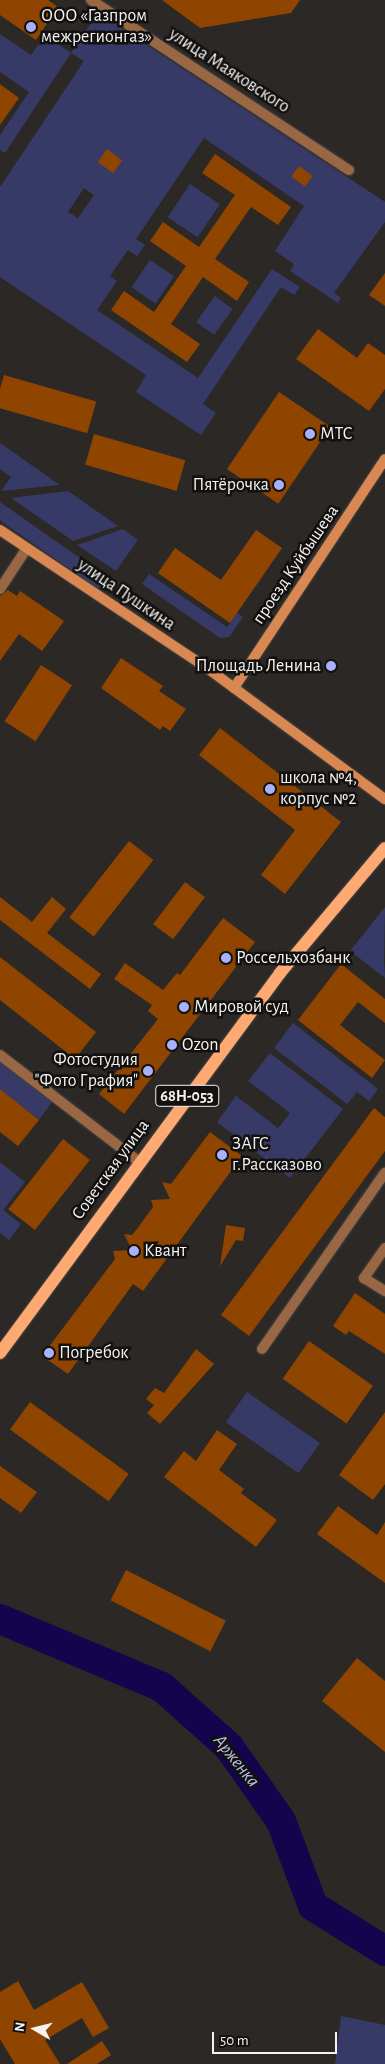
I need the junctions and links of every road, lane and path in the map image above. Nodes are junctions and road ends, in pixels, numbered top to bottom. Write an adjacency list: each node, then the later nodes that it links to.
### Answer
1 (91, 0): 2 (street, улица Маяковского)
2 (349, 170)
3 (385, 459): 7 (main road, проезд Куйбышева)
4 (0, 530): 5 (main road, улица Пушкина)
5 (28, 548): 6 (street); 7 (main road, улица Пушкина)
6 (0, 589)
7 (234, 688): 8 (main road)
8 (385, 799)
9 (348, 891): 11 (main road, Советская улица / 68Н-053)
10 (0, 1055): 11 (street)
11 (138, 1161): 16 (main road, Советская улица / 68Н-053)
12 (385, 1173): 15 (street)
13 (385, 1248): 14 (street)
14 (385, 1291)
15 (262, 1349)
16 (0, 1353)

